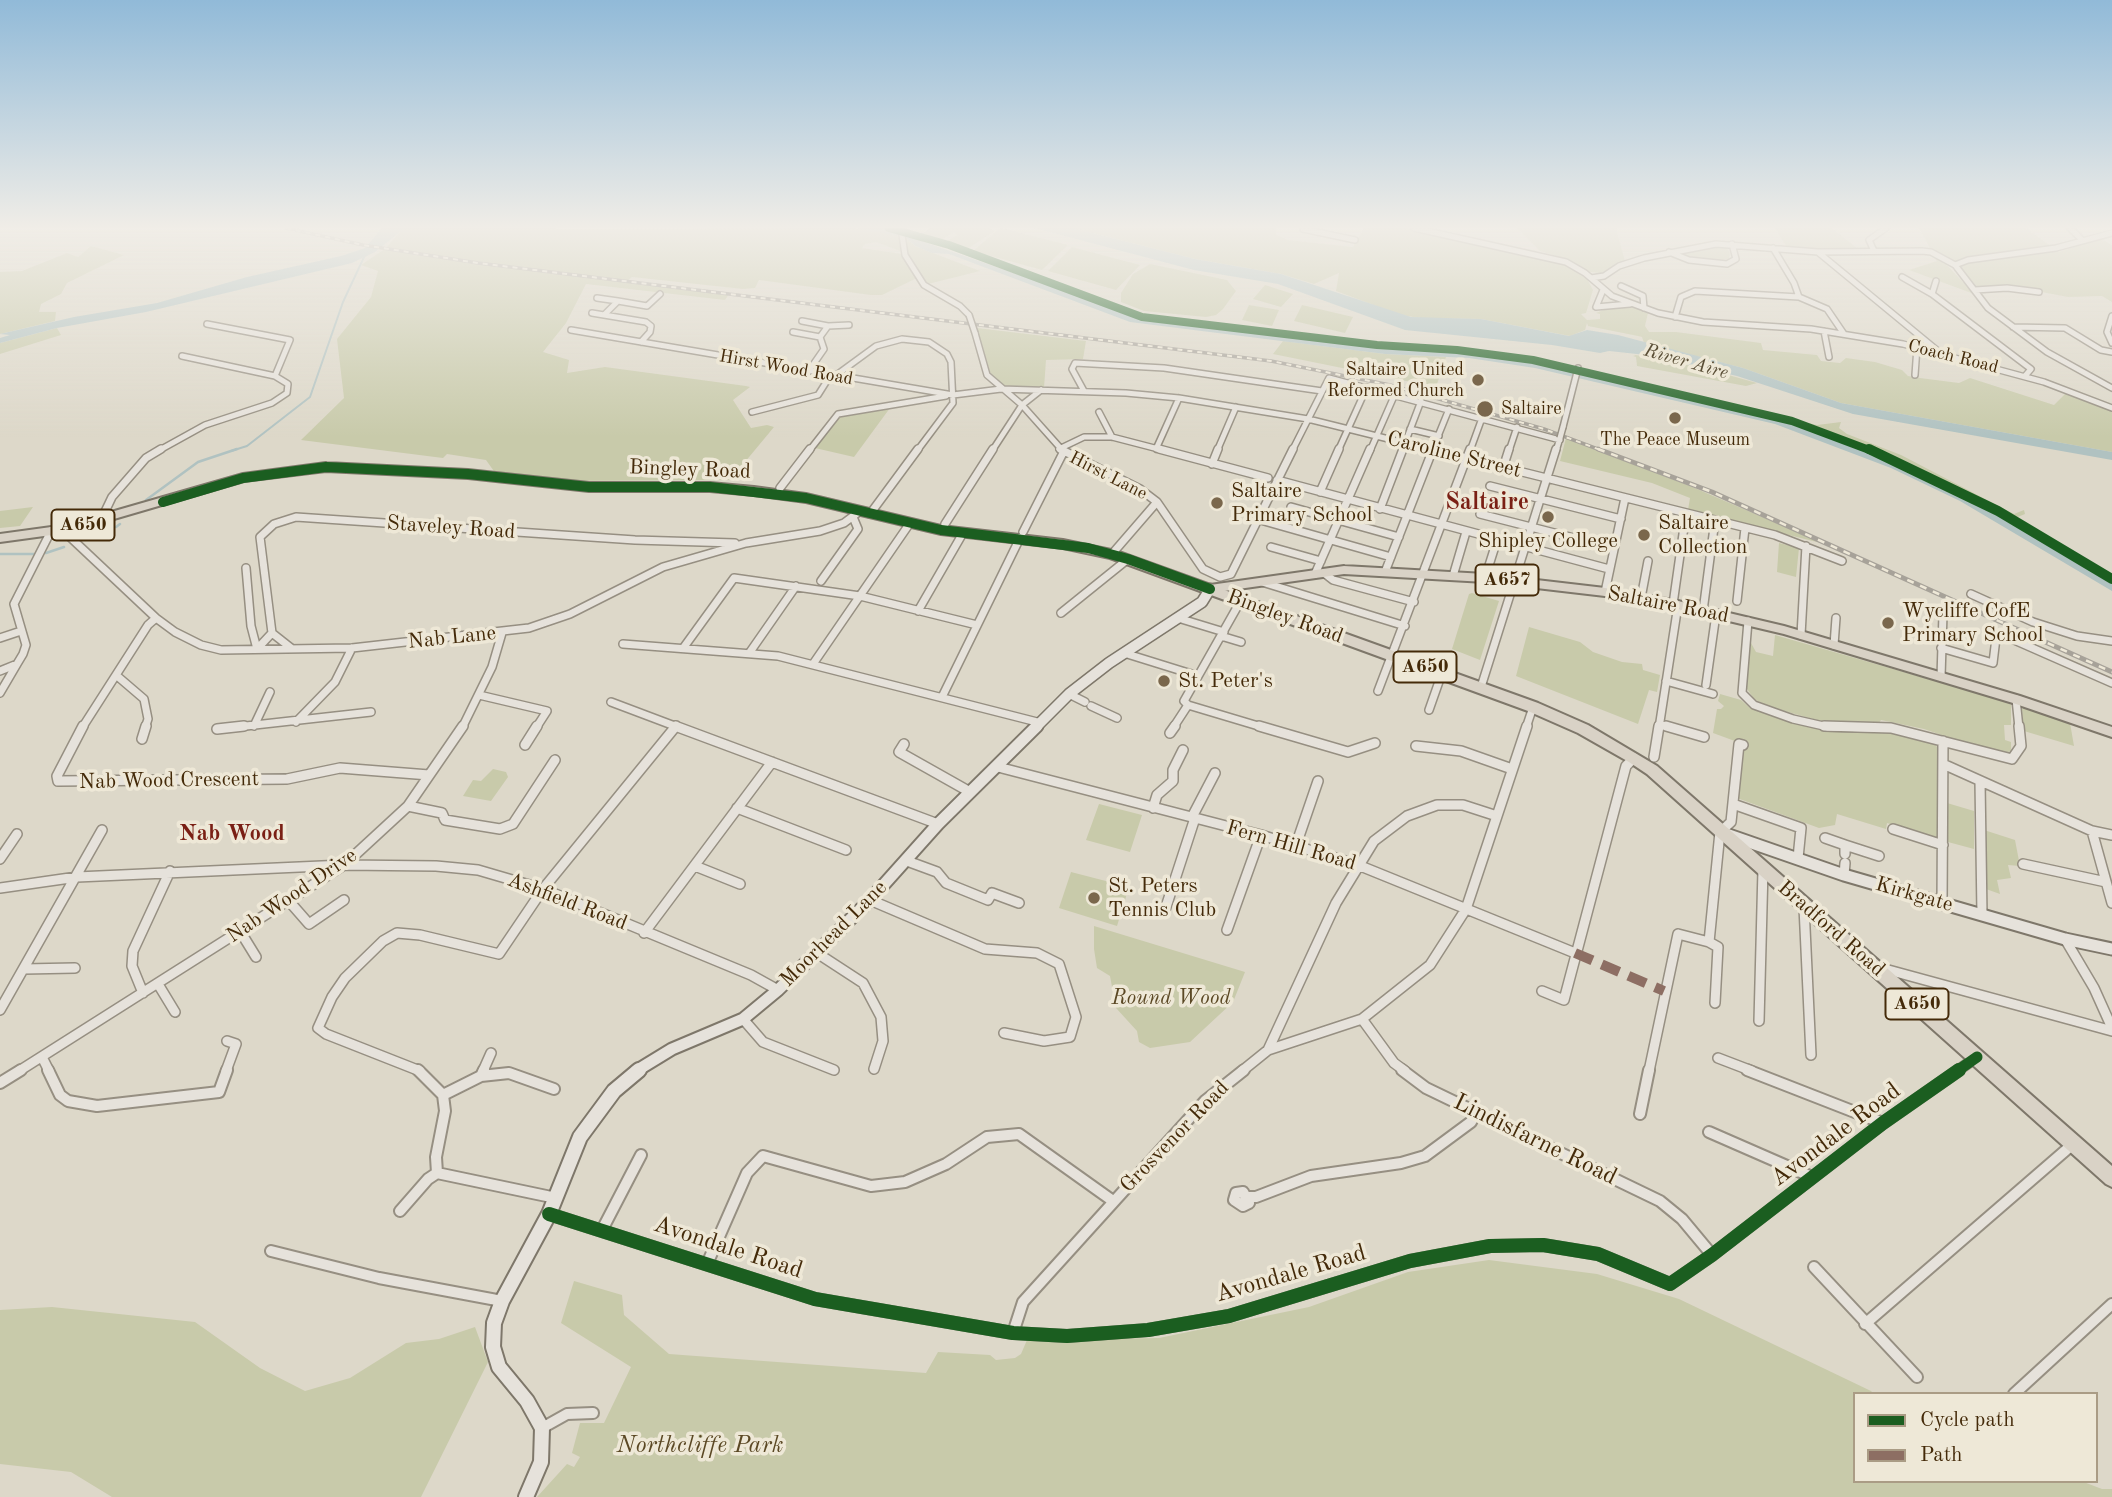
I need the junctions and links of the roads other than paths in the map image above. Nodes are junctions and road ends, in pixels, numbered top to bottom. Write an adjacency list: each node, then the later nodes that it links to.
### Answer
1 (597, 298): 12 (street)
2 (656, 298): 12 (street)
3 (946, 298): 45 (street, Hirst Lane, bridge)
4 (1600, 298): 13 (street)
5 (1618, 298): 13 (street, Coach Road)
6 (1643, 298): 14 (street)
7 (1681, 298): 18 (street)
8 (1803, 298): 27 (street)
9 (1874, 298): 33 (street)
10 (1937, 298): 37 (street)
11 (1981, 298): 23 (street)
12 (618, 302): 16 (street)
13 (1631, 304): 14 (street, Coach Road)
14 (1644, 308): 18 (street, Coach Road)
15 (592, 313): 16 (street)
16 (604, 315): 29 (street)
17 (2112, 316): 30 (street)
18 (1675, 317): 25 (street, Coach Road)
19 (802, 321): 22 (street)
20 (207, 324): 40 (street)
21 (849, 325): 22 (street)
22 (828, 326): 28 (street)
23 (2013, 327): 32 (street); 46 (street)
24 (571, 330): 29 (street, Hirst Wood Road)
25 (1824, 331): 27 (street, Coach Road); 35 (street)
26 (793, 332): 28 (street)
27 (1844, 334): 31 (street, Coach Road)
28 (820, 337): 38 (street)
29 (641, 342): 38 (street, Hirst Wood Road)
30 (2112, 343)
31 (1917, 347): 33 (street, Coach Road); 39 (street)
32 (2112, 352)
33 (1941, 353): 42 (street, Coach Road)
34 (182, 356): 40 (street)
35 (1829, 357)
36 (1578, 368): 68 (street, bridge)
37 (2031, 369): 42 (street); 43 (street)
38 (808, 372): 41 (street, Hirst Wood Road)
39 (1915, 374)
40 (275, 376): 94 (street)
41 (833, 376): 51 (street, Hirst Wood Road); 51 (street); 58 (street)
42 (2025, 376): 43 (street, Coach Road)
43 (2057, 386): 56 (street, Coach Road)
44 (1367, 387): 49 (street); 50 (street); 63 (street)
45 (1002, 388): 47 (street, Hirst Wood Road); 51 (street, Hirst Wood Road); 54 (street, Hirst Lane)
46 (2112, 388)
47 (1041, 390): 48 (street, Hirst Wood Road); 54 (street)
48 (1084, 391): 49 (street); 52 (street, Hirst Wood Road)
49 (1322, 391): 61 (street)
50 (1395, 394): 53 (street); 65 (street)
51 (953, 395): 80 (street); 89 (street)
52 (1179, 398): 55 (street, Caroline Street); 70 (street)
53 (1421, 401): 57 (street); 64 (street)
54 (1022, 405): 72 (street, Hirst Lane); 98 (street)
55 (1236, 407): 61 (street, Caroline Street); 74 (street)
56 (2112, 408)
57 (1450, 409): 60 (street); 66 (street)
58 (752, 412)
59 (1099, 412): 67 (street)
60 (1482, 418): 62 (street); 73 (street)
61 (1308, 419): 63 (street, Caroline Street); 78 (street)
62 (1517, 427): 68 (street); 75 (street)
63 (1349, 429): 65 (street, Caroline Street); 81 (street)
64 (1410, 429): 66 (street); 69 (street)
65 (1377, 436): 69 (street, Caroline Street); 84 (street)
66 (1439, 436): 71 (street)
67 (1112, 437): 70 (street); 72 (street)
68 (1560, 439): 77 (street)
69 (1405, 443): 71 (street, Caroline Street); 87 (street)
70 (1156, 449): 74 (street)
71 (1434, 450): 73 (street, Caroline Street); 91 (street)
72 (1061, 451): 85 (street, Hirst Lane); 106 (street)
73 (1467, 459): 75 (street, Caroline Street); 99 (street)
74 (1212, 464): 76 (street)
75 (1503, 468): 77 (street, Caroline Street)
76 (1268, 478)
77 (1547, 478): 82 (street); 83 (street, Caroline Street)
78 (1277, 480): 81 (street); 92 (street)
79 (1490, 486): 82 (street)
80 (780, 488)
81 (1320, 492): 84 (street)
82 (1541, 498): 93 (street); 100 (street)
83 (1625, 498): 88 (street, Caroline Street); 93 (street)
84 (1348, 500): 87 (street); 95 (street)
85 (1157, 502): 92 (street); 116 (street, Hirst Lane)
86 (1291, 507): 95 (street)
87 (1380, 509): 91 (street)
88 (1686, 513): 96 (street, Caroline Street); 140 (street)
89 (861, 514): 94 (highway, Bingley Road / A650); 97 (highway, Bingley Road / A650); 111 (street, Nab Lane); 129 (street)
90 (1480, 514): 100 (street)
91 (1408, 516): 99 (street); 107 (street)
92 (1256, 519): 109 (street)
93 (1620, 519): 115 (street)
94 (101, 520): 102 (highway, Bingley Road / A650)
95 (1339, 520): 107 (street); 109 (street)
96 (1715, 520): 101 (street, Caroline Street); 142 (street)
97 (910, 523): 105 (highway, Bingley Road / A650); 135 (street)
98 (945, 524)
99 (1442, 526): 104 (street); 125 (street)
100 (1531, 527): 114 (street); 115 (street)
101 (1745, 528): 112 (street, Caroline Street); 137 (street)
102 (66, 529): 103 (highway, Bingley Road / A650); 146 (street, Nab Lane)
103 (51, 531): 108 (highway, Bingley Road / A650); 152 (street)
104 (1466, 532): 110 (street); 126 (street)
105 (963, 533): 106 (highway, Bingley Road / A650); 141 (street)
106 (1022, 535): 116 (highway, Bingley Road / A650); 150 (street)
107 (1399, 537): 117 (street)
108 (0, 538)
109 (1330, 540): 117 (street); 123 (street)
110 (1497, 540): 114 (street); 127 (street)
111 (746, 543): 153 (street, Staveley Road); 154 (street, Nab Lane)
112 (1806, 546): 120 (street, Caroline Street); 156 (street)
113 (1271, 547): 123 (street)
114 (1525, 548): 122 (street); 128 (street)
115 (1613, 548): 122 (street)
116 (1112, 554): 118 (highway, Bingley Road / A650)
117 (1391, 557): 124 (street)
118 (1128, 559): 132 (highway, Bingley Road / A650); 143 (street)
119 (1648, 561): 136 (street)
120 (1842, 561)
121 (246, 568): 166 (street)
122 (1609, 569): 133 (street)
123 (1320, 570): 124 (main road, Saltaire Road / A657); 130 (main road, Saltaire Road / A657); 139 (street)
124 (1385, 572): 125 (main road, Saltaire Road / A657)
125 (1425, 574): 126 (main road, Saltaire Road / A657); 139 (street)
126 (1453, 576): 127 (main road, Saltaire Road / A657)
127 (1485, 578): 128 (main road, Saltaire Road / A657)
128 (1514, 580): 133 (main road, Saltaire Road / A657); 180 (street)
129 (821, 581)
130 (1262, 582): 132 (main road, Saltaire Road / A657); 151 (street)
131 (796, 586): 135 (street); 162 (street); 167 (street)
132 (1210, 589): 138 (highway, Bingley Road / A650); 147 (street, Moorhead Lane)
133 (1605, 592): 136 (main road, Saltaire Road / A657)
134 (1971, 594): 159 (street)
135 (860, 596): 141 (street); 171 (street)
136 (1641, 598): 140 (main road, Saltaire Road / A657)
137 (1737, 601)
138 (1240, 602): 155 (street); 169 (highway, Bingley Road / A650)
139 (1414, 602): 151 (street)
140 (1675, 605): 142 (main road, Saltaire Road / A657); 177 (street)
141 (918, 611): 150 (street)
142 (1703, 611): 144 (main road, Saltaire Road / A657)
143 (1061, 613)
144 (1716, 614): 149 (main road, Saltaire Road / A657); 179 (street)
145 (1942, 614): 165 (street)
146 (156, 618): 166 (street, Nab Lane); 174 (street, Nab Wood Crescent)
147 (1178, 618): 155 (street); 168 (street, Moorhead Lane)
148 (1836, 618): 161 (street)
149 (1748, 621): 156 (main road, Saltaire Road / A657); 205 (street)
150 (977, 625): 187 (street)
151 (1405, 626): 169 (street)
152 (21, 631): 157 (street); 170 (street)
153 (272, 633): 163 (street); 166 (street)
154 (502, 633): 164 (street, Nab Lane); 186 (street, Nab Wood Drive)
155 (1222, 634): 158 (street); 175 (street)
156 (1801, 635): 161 (main road, Saltaire Road / A657)
157 (0, 638)
158 (1241, 642)
159 (2111, 642)
160 (623, 644): 162 (street)
161 (1834, 645): 176 (main road, Saltaire Road / A657)
162 (684, 647): 167 (street)
163 (291, 648): 164 (street, Nab Lane); 166 (street, Nab Lane)
164 (352, 648): 195 (street)
165 (1941, 648): 176 (street); 178 (street)
166 (257, 649)
167 (750, 652): 171 (street)
168 (1124, 653): 175 (street); 184 (street, Moorhead Lane)
169 (1393, 656): 173 (highway, Bingley Road / A650); 181 (street)
170 (17, 664): 172 (street); 182 (street)
171 (813, 664): 187 (street)
172 (0, 671)
173 (1442, 673): 180 (highway, Bingley Road / A650); 192 (street)
174 (116, 675): 204 (street); 220 (street, Nab Wood Crescent)
175 (1198, 676): 190 (street)
176 (1941, 677): 188 (main road, Saltaire Road / A657)
177 (1666, 681): 185 (street); 197 (street)
178 (2112, 683)
179 (1706, 685)
180 (1481, 687): 191 (highway, Bingley Road / A650)
181 (1378, 691)
182 (0, 692)
183 (270, 692): 198 (street)
184 (1069, 694): 194 (street); 196 (street, Moorhead Lane)
185 (1713, 694)
186 (479, 695): 208 (street); 220 (street, Nab Wood Drive)
187 (942, 697): 196 (street)
188 (2016, 699): 201 (main road, Saltaire Road / A657); 205 (street)
189 (611, 702): 199 (street)
190 (1186, 703): 202 (street); 206 (street)
191 (1533, 707): 213 (highway, Bingley Road / A650); 218 (street, Grosvenor Road)
192 (1429, 710)
193 (372, 712): 195 (street)
194 (1117, 718)
195 (296, 722): 198 (street)
196 (1041, 723): 217 (street, Moorhead Lane)
197 (1659, 724): 203 (street); 212 (street)
198 (254, 726): 200 (street)
199 (676, 726): 215 (street); 259 (street)
200 (217, 729)
201 (2112, 732)
202 (1170, 733)
203 (1704, 737)
204 (142, 739)
205 (1943, 741): 216 (street)
206 (1375, 743)
207 (904, 744): 223 (street)
208 (525, 745)
209 (1743, 745): 225 (street)
210 (1416, 746): 218 (street)
211 (1183, 750): 228 (street)
212 (1654, 757)
213 (1634, 758): 224 (highway, Bingley Road / A650); 277 (street)
214 (555, 760): 226 (street)
215 (772, 762): 227 (street); 231 (street)
216 (1943, 764): 222 (street); 241 (street)
217 (998, 766): 223 (street, Moorhead Lane); 228 (street, Fern Hill Road)
218 (1512, 769): 229 (street, Grosvenor Road)
219 (1216, 772): 230 (street)
220 (429, 775): 226 (street, Nab Wood Drive)
221 (1318, 781): 240 (street)
222 (1980, 781): 234 (street); 269 (street)
223 (970, 792): 231 (street, Moorhead Lane)
224 (1676, 792): 235 (highway, Bradford Road / A650)
225 (1733, 804): 235 (street); 245 (street)
226 (408, 806): 249 (street, Nab Wood Drive)
227 (737, 808): 242 (street); 252 (street)
228 (1153, 808): 230 (street, Fern Hill Road)
229 (1497, 816): 251 (street); 267 (street, Grosvenor Road)
230 (1193, 818): 237 (street, Fern Hill Road); 268 (street)
231 (938, 824): 248 (street, Moorhead Lane)
232 (1893, 829): 241 (street)
233 (102, 830): 255 (street)
234 (2092, 831): 238 (street); 256 (street)
235 (1720, 832): 243 (street, Kirkgate); 253 (highway, Bradford Road / A650); 274 (street)
236 (16, 834): 246 (street)
237 (1261, 835): 240 (street, Fern Hill Road); 270 (street)
238 (2112, 835)
239 (1825, 838): 247 (street)
240 (1296, 845): 251 (street, Fern Hill Road)
241 (1943, 845): 264 (street)
242 (846, 850)
243 (1775, 850): 245 (street, Kirkgate); 253 (street)
244 (1879, 856): 247 (street)
245 (1798, 858): 247 (street, Kirkgate)
246 (0, 859)
247 (1845, 859): 264 (street, Kirkgate)
248 (907, 861): 261 (street, Moorhead Lane); 263 (street)
249 (344, 864): 254 (street, Ashfield Road); 259 (street, Ashfield Road); 260 (street, Nab Wood Drive)
250 (2023, 864): 256 (street)
251 (1358, 865): 267 (street, Fern Hill Road); 295 (street)
252 (695, 866): 257 (street); 272 (street)
253 (1763, 869): 266 (highway, Bradford Road / A650); 291 (street)
254 (170, 872): 255 (street, Ashfield Road); 285 (street)
255 (77, 877): 258 (street, Ashfield Road); 281 (street)
256 (2106, 882): 265 (street)
257 (740, 884)
258 (0, 888)
259 (542, 889): 272 (street, Ashfield Road); 306 (street)
260 (288, 900): 262 (street); 271 (street, Nab Wood Drive)
261 (870, 900): 276 (street, Moorhead Lane); 293 (street)
262 (344, 901)
263 (1018, 903)
264 (1942, 903): 269 (street, Kirkgate)
265 (2112, 903)
266 (1804, 906): 279 (highway, Bradford Road / A650); 297 (street)
267 (1466, 909): 277 (street, Fern Hill Road); 289 (street, Grosvenor Road)
268 (1164, 913)
269 (1982, 915): 273 (street, Kirkgate)
270 (1227, 930)
271 (240, 931): 278 (street); 282 (street, Nab Wood Drive)
272 (644, 933): 283 (street, Ashfield Road)
273 (2065, 939): 275 (street, Kirkgate); 292 (street)
274 (1709, 942): 286 (street); 308 (street)
275 (2112, 949)
276 (817, 953): 283 (street, Moorhead Lane); 301 (street)
277 (1575, 953): 284 (street)
278 (256, 957)
279 (1872, 965): 292 (street); 299 (highway, Bradford Road / A650)
280 (75, 968): 281 (street)
281 (24, 969): 287 (street)
282 (158, 984): 285 (street, Nab Wood Drive); 288 (street)
283 (778, 990): 290 (street, Moorhead Lane)
284 (1542, 991)
285 (142, 993): 298 (street, Nab Wood Drive)
286 (1715, 1003)
287 (0, 1010)
288 (175, 1012)
289 (1362, 1019): 295 (street, Grosvenor Road); 307 (street, Lindisfarne Road)
290 (743, 1020): 302 (street); 317 (street, Moorhead Lane)
291 (1759, 1020)
292 (2112, 1030)
293 (1004, 1032)
294 (227, 1041): 298 (street)
295 (1268, 1050): 318 (street, Grosvenor Road)
296 (491, 1053): 303 (street)
297 (1811, 1055)
298 (42, 1057): 304 (street, Nab Wood Drive)
299 (1977, 1057): 309 (street, Avondale Road); 311 (highway, Bradford Road / A650)
300 (1718, 1059): 309 (street)
301 (874, 1069)
302 (834, 1070)
303 (481, 1076): 305 (street); 306 (street)
304 (0, 1083)
305 (554, 1089)
306 (443, 1095): 313 (street)
307 (1476, 1111): 316 (street); 323 (street, Lindisfarne Road)
308 (1640, 1114)
309 (1883, 1123): 314 (street, Avondale Road)
310 (1709, 1132): 314 (street)
311 (2073, 1143): 315 (highway, Bradford Road / A650); 328 (street)
312 (641, 1155): 321 (street)
313 (437, 1173): 317 (street); 319 (street)
314 (1812, 1177): 323 (street, Avondale Road)
315 (2112, 1178)
316 (1248, 1197)
317 (556, 1198): 320 (street, Moorhead Lane)
318 (1113, 1201): 324 (street); 329 (street, Grosvenor Road)
319 (400, 1211)
320 (550, 1214): 321 (street, Avondale Road); 326 (street, Moorhead Lane)
321 (602, 1230): 324 (street, Avondale Road)
322 (271, 1251): 326 (street)
323 (1712, 1255): 329 (street, Avondale Road)
324 (707, 1264): 329 (street, Avondale Road)
325 (1814, 1267): 328 (street)
326 (502, 1301): 333 (street, Moorhead Lane)
327 (2112, 1304): 331 (street)
328 (1865, 1324): 330 (street)
329 (1013, 1333)
330 (1917, 1377)
331 (2016, 1392)
332 (593, 1413): 333 (street)
333 (542, 1428): 334 (street)
334 (526, 1497)

